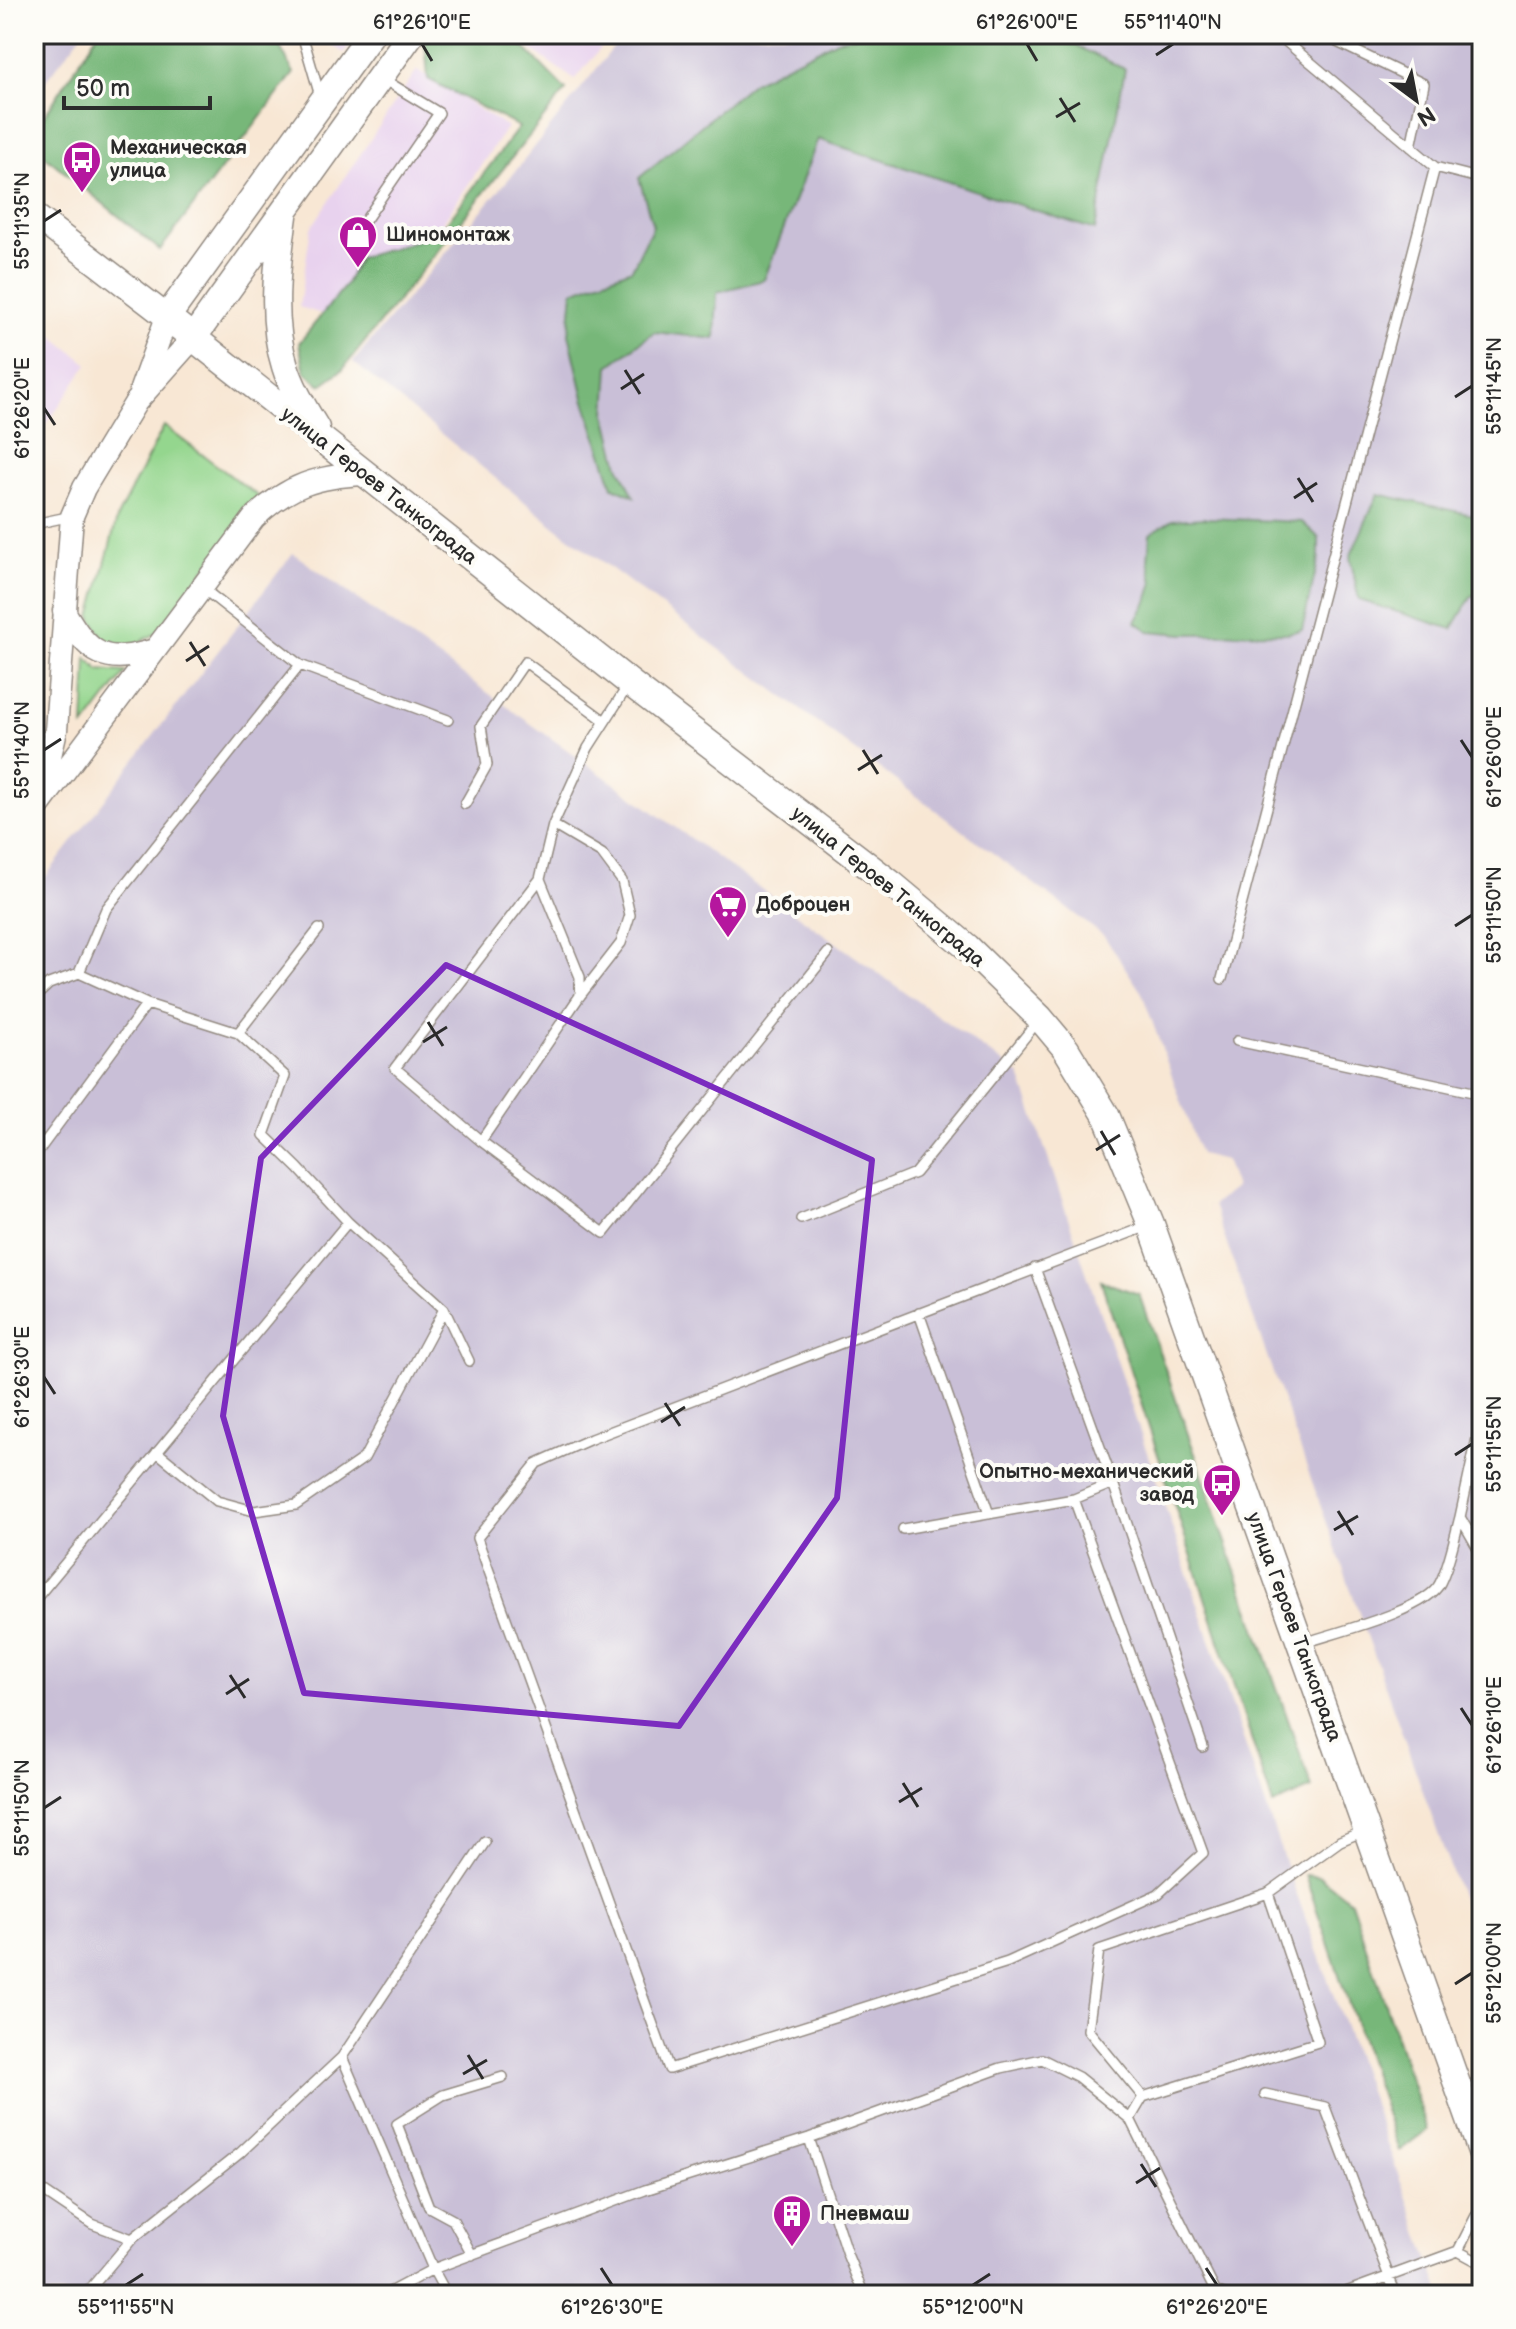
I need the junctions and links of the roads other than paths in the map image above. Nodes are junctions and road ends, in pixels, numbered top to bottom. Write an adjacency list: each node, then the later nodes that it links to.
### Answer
1 (302, 34): 7 (lane)
2 (371, 34): 7 (main road)
3 (1277, 34): 8 (lane)
4 (412, 38): 6 (main road)
5 (1337, 42): 8 (lane)
6 (381, 77): 11 (main road); 13 (lane)
7 (323, 103): 14 (main road)
8 (1411, 147): 9 (lane)
9 (1435, 167): 10 (lane); 36 (lane)
10 (1482, 179)
11 (285, 210): 15 (main road); 17 (main road)
12 (34, 215): 14 (main road, улица Героев Танкограда)
13 (356, 234)
14 (167, 317): 15 (main road, улица Героев Танкограда); 16 (street)
15 (193, 338): 16 (street); 17 (main road, улица Героев Танкограда)
16 (136, 402): 19 (street)
17 (326, 445): 18 (main road, улица Героев Танкограда)
18 (364, 474): 21 (street); 25 (main road, улица Героев Танкограда)
19 (72, 516): 20 (lane); 22 (street)
20 (34, 524)
21 (201, 587): 23 (street); 24 (lane)
22 (64, 611): 23 (street); 28 (street)
23 (155, 650): 30 (street)
24 (300, 665): 26 (lane); 35 (lane)
25 (630, 683): 27 (lane); 40 (main road, улица Героев Танкограда)
26 (448, 720)
27 (605, 721): 29 (lane); 31 (lane)
28 (34, 794)
29 (465, 804)
30 (34, 812)
31 (553, 825): 32 (lane); 37 (lane)
32 (540, 879): 37 (lane); 44 (lane)
33 (319, 929): 41 (lane)
34 (828, 953): 44 (lane)
35 (79, 973): 38 (lane); 39 (lane)
36 (1222, 979)
37 (579, 997): 44 (lane)
38 (34, 998)
39 (147, 1004): 41 (lane); 45 (lane)
40 (1040, 1018): 46 (lane); 48 (main road, улица Героев Танкограда)
41 (238, 1033): 47 (lane)
42 (1237, 1041): 43 (lane)
43 (1482, 1094)
44 (481, 1141)
45 (34, 1157)
46 (801, 1219)
47 (348, 1222): 50 (lane); 54 (lane)
48 (1151, 1224): 49 (lane); 62 (main road, улица Героев Танкограда)
49 (1035, 1268): 51 (lane); 55 (lane)
50 (444, 1309): 52 (lane); 54 (lane)
51 (919, 1313): 56 (lane); 57 (lane)
52 (469, 1361)
53 (1482, 1415): 58 (lane)
54 (157, 1452): 61 (lane)
55 (1113, 1483): 56 (lane); 63 (lane)
56 (1074, 1499): 57 (lane)
57 (989, 1514): 59 (lane)
58 (1460, 1517): 60 (lane); 62 (lane)
59 (903, 1529)
60 (1482, 1555)
61 (34, 1601)
62 (1301, 1644): 64 (main road, улица Героев Танкограда)
63 (1203, 1747)
64 (1367, 1829): 66 (lane); 73 (main road, улица Героев Танкограда)
65 (485, 1842): 67 (lane)
66 (1268, 1893): 70 (lane); 70 (lane)
67 (342, 2057): 76 (lane); 80 (lane)
68 (503, 2077): 78 (lane)
69 (1265, 2094): 81 (lane)
70 (1143, 2097): 71 (lane)
71 (1130, 2119): 72 (lane); 86 (lane)
72 (809, 2138): 78 (lane); 85 (lane)
73 (1482, 2154)
74 (34, 2185): 76 (lane)
75 (1482, 2204): 77 (lane)
76 (132, 2239): 82 (lane)
77 (1458, 2251): 79 (lane); 81 (lane)
78 (472, 2255): 80 (lane)
79 (1482, 2264)
80 (433, 2269): 83 (lane); 84 (lane)
81 (1389, 2277): 87 (lane); 88 (lane)
82 (85, 2295)
83 (384, 2295)
84 (447, 2295)
85 (864, 2295)
86 (1226, 2295)
87 (1338, 2295)
88 (1396, 2295)

